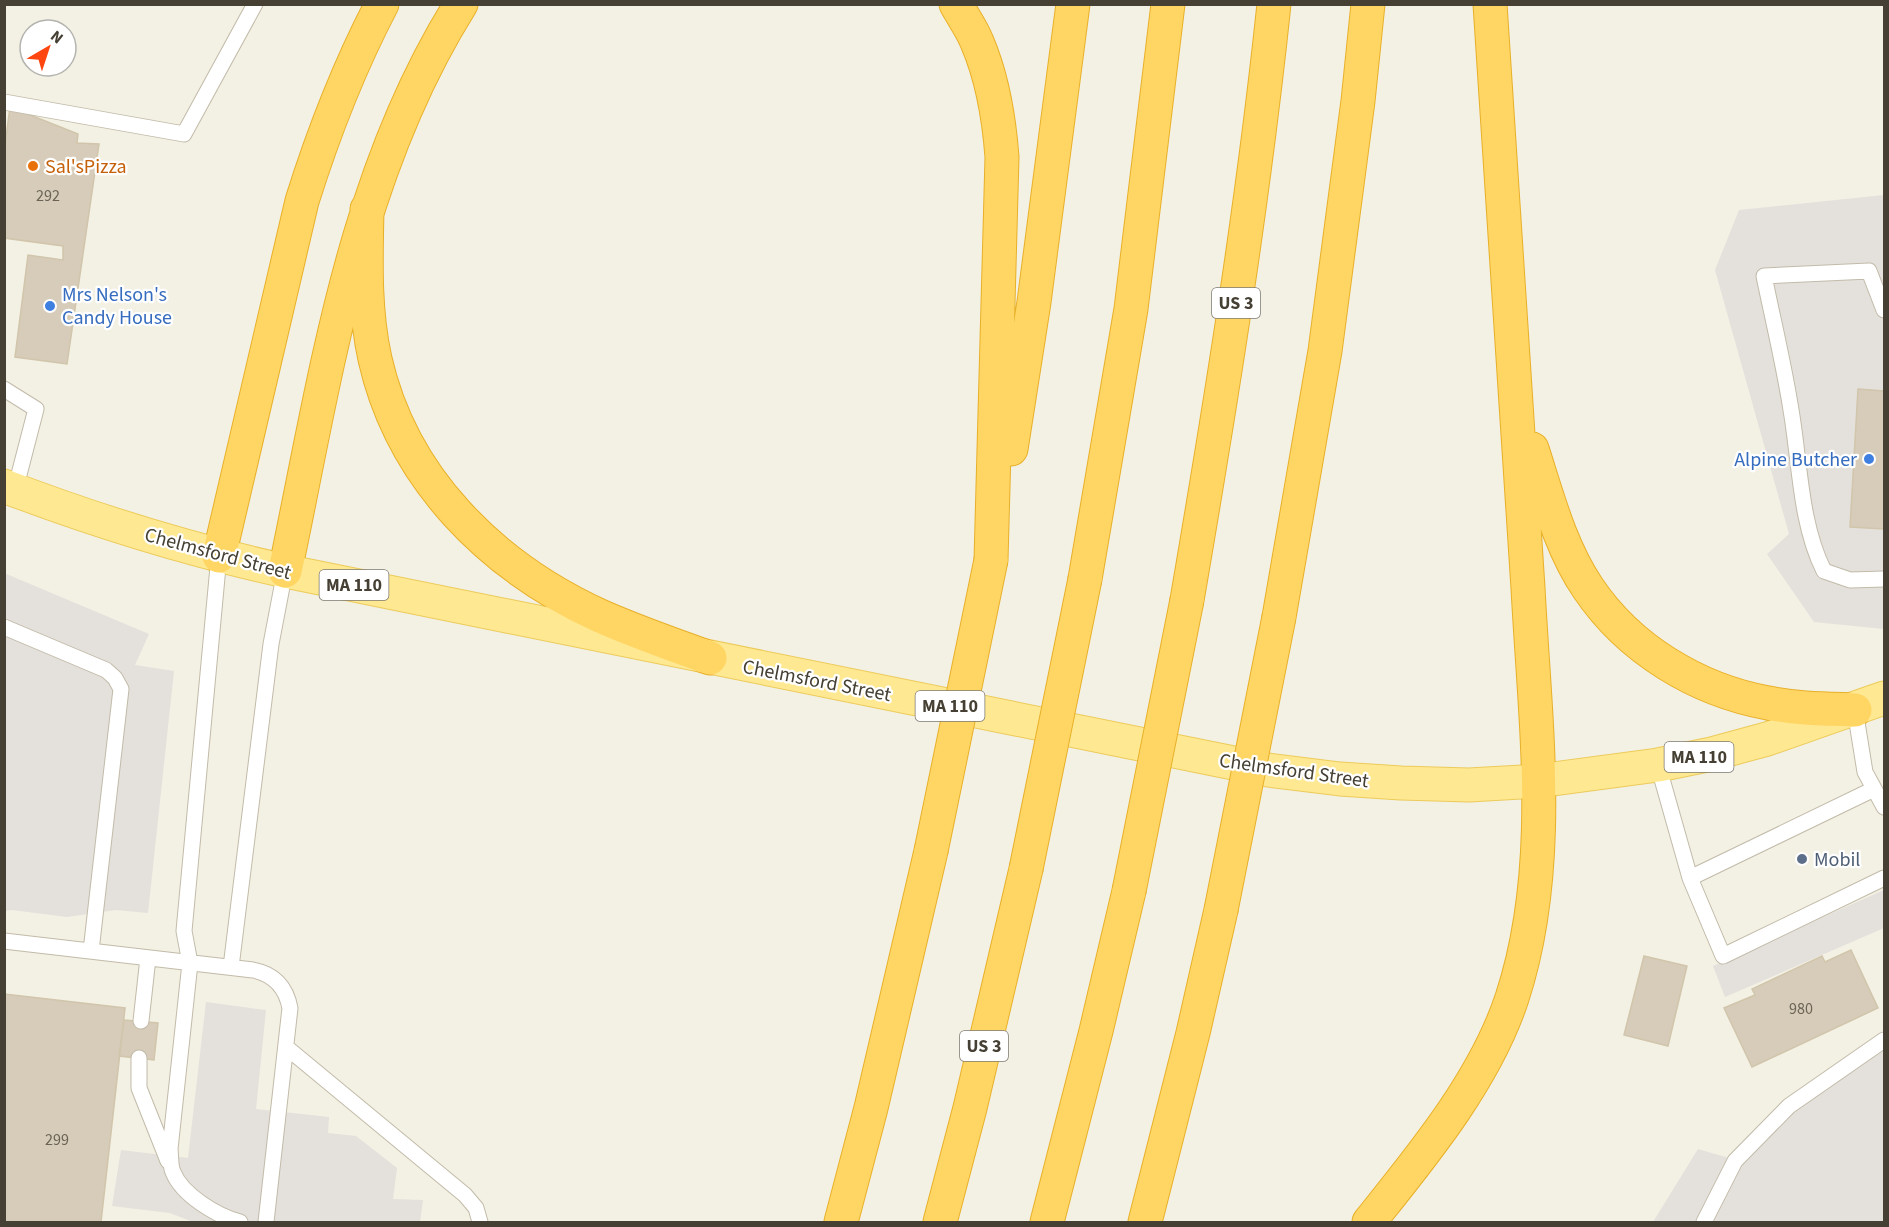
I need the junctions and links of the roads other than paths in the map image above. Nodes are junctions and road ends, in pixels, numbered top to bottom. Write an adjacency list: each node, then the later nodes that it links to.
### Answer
1 (255, 4): 10 (lane)
2 (382, 4): 16 (highway)
3 (461, 4): 11 (highway)
4 (956, 4): 17 (highway)
5 (1074, 4): 17 (highway)
6 (1168, 4): 43 (highway, US 3, bridge)
7 (1274, 4): 44 (highway, US 3, bridge)
8 (1368, 4): 45 (highway, bridge)
9 (1490, 4): 13 (highway)
10 (4, 102)
11 (367, 209): 18 (highway); 21 (highway)
12 (1884, 310): 19 (lane)
13 (1516, 380): 22 (highway); 24 (highway)
14 (4, 389): 15 (lane)
15 (10, 488): 16 (main road, Chelmsford Street / MA 110)
16 (219, 556): 18 (main road, Chelmsford Street / MA 110); 32 (lane)
17 (991, 560): 42 (highway, bridge)
18 (285, 572): 21 (main road, Chelmsford Street / MA 110); 33 (lane)
19 (1884, 579)
20 (4, 627): 30 (lane)
21 (710, 658): 24 (main road, Chelmsford Street / MA 110)
22 (1870, 704): 23 (main road, Chelmsford Street / MA 110); 25 (lane)
23 (1658, 765): 24 (main road, Chelmsford Street / MA 110); 27 (lane)
24 (1538, 781): 46 (highway)
25 (1874, 789): 26 (lane); 27 (lane)
26 (1884, 807)
27 (1690, 878): 28 (lane)
28 (1884, 878)
29 (4, 941): 30 (lane)
30 (91, 951): 31 (lane)
31 (148, 958): 32 (lane); 34 (lane)
32 (190, 963): 33 (lane); 38 (lane)
33 (231, 967): 36 (lane)
34 (141, 1021)
35 (1884, 1040): 47 (lane)
36 (286, 1047): 40 (lane); 41 (lane)
37 (139, 1058): 38 (lane)
38 (172, 1172): 39 (lane)
39 (240, 1222)
40 (266, 1222)
41 (480, 1222)
42 (841, 1222)
43 (940, 1222)
44 (1047, 1222)
45 (1145, 1222)
46 (1369, 1222)
47 (1704, 1222)

